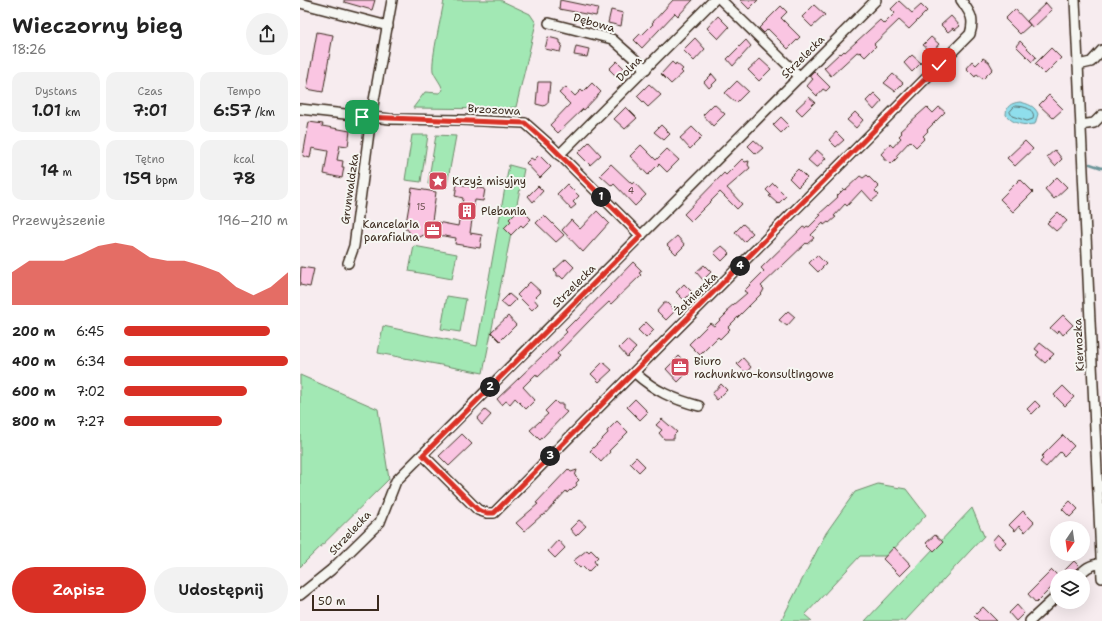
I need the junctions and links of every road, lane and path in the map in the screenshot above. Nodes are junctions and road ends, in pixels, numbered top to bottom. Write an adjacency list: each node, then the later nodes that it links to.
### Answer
1 (392, 0): 9 (street, Grunwaldzka)
2 (714, 0): 12 (street, Dolna)
3 (721, 0): 13 (street)
4 (876, 0): 13 (street, Strzelecka)
5 (961, 0): 21 (street, Żołnierska)
6 (1075, 0): 11 (street, Kiernozka)
7 (300, 3): 9 (street)
8 (549, 24): 12 (street, Dębowa)
9 (388, 26): 16 (street, Grunwaldzka)
10 (1102, 50): 11 (street)
11 (1078, 64): 17 (street, Kiernozka)
12 (646, 69): 18 (street, Dolna)
13 (800, 77): 19 (street, Strzelecka)
14 (300, 109): 16 (street, Brzozowa)
15 (1102, 115): 17 (street)
16 (371, 117): 18 (street, Brzozowa); 20 (street, Grunwaldzka)
17 (1081, 125): 24 (street, Kiernozka)
18 (559, 155): 19 (street, Brzozowa)
19 (641, 236): 23 (street, Strzelecka)
20 (348, 263)
21 (635, 373): 22 (street); 23 (street, Żołnierska)
22 (699, 406)
23 (423, 455): 27 (street, Strzelecka)
24 (1101, 564): 25 (street); 26 (street, Kiernozka)
25 (1085, 569)
26 (1102, 578)
27 (300, 595)
28 (1050, 602): 29 (street)
29 (1030, 621)

